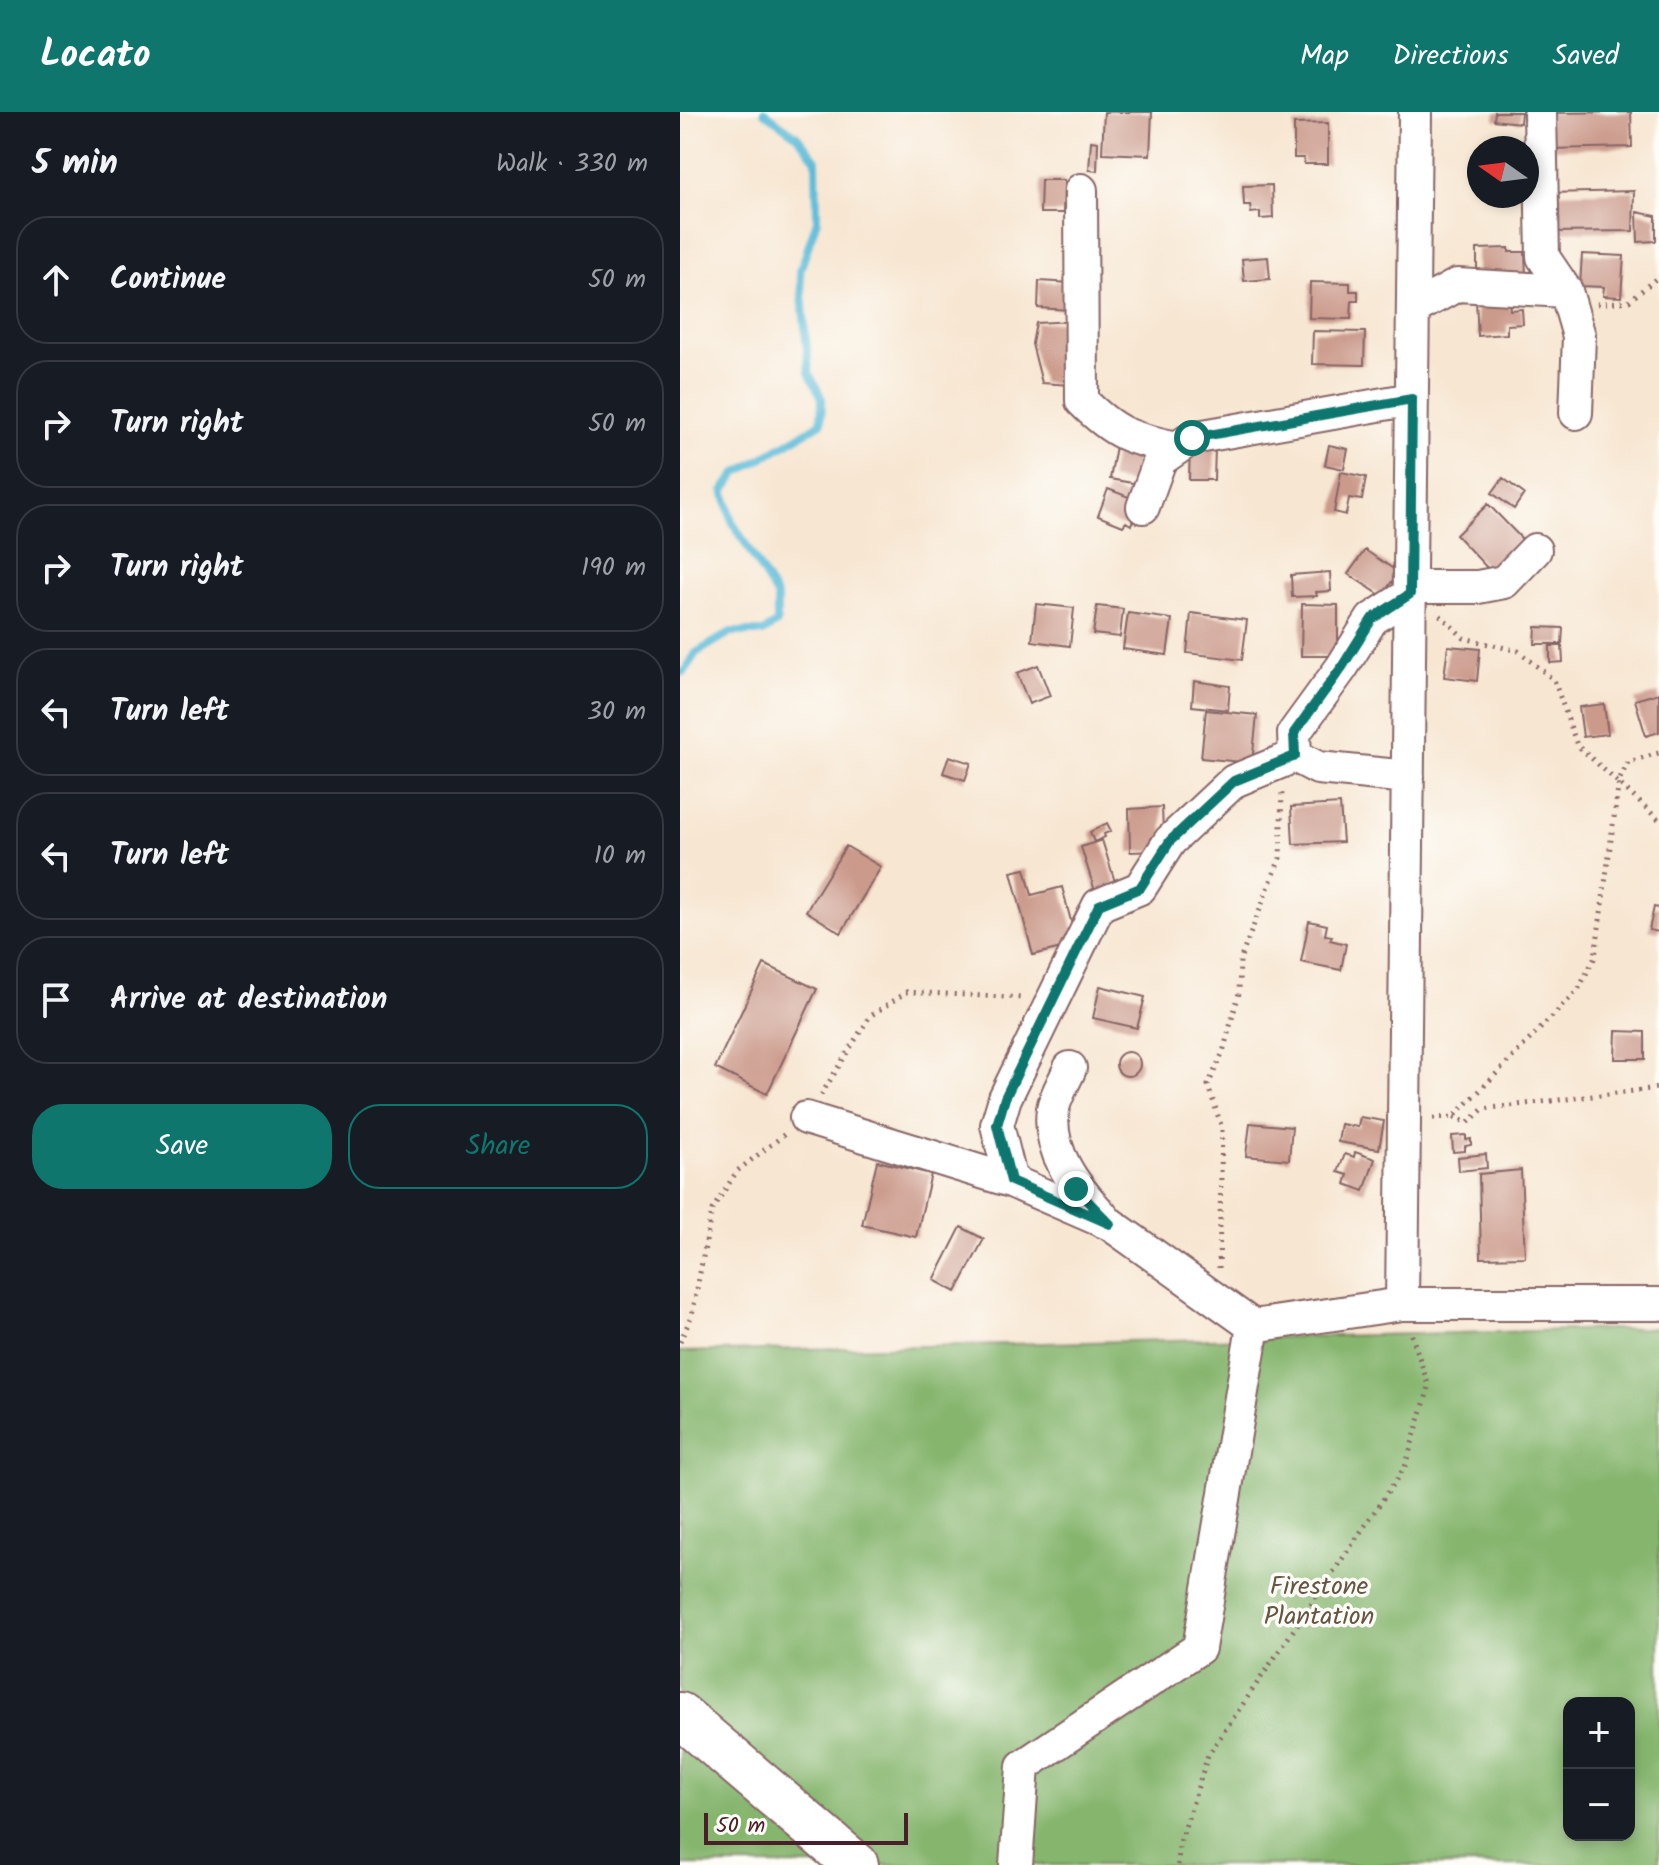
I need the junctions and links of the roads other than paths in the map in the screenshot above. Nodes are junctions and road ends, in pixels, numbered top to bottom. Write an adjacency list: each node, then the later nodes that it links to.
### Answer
1 (1415, 112): 5 (street)
2 (1540, 112): 4 (street)
3 (1081, 190): 8 (street)
4 (1568, 298): 5 (street); 7 (street)
5 (1413, 309): 6 (street)
6 (1412, 399): 8 (street); 11 (street)
7 (1576, 413)
8 (1177, 448): 9 (street)
9 (1143, 507)
10 (1535, 550): 11 (street)
11 (1410, 590): 12 (street); 13 (street)
12 (1289, 758): 13 (street); 16 (street)
13 (1408, 777): 18 (street)
14 (1070, 1068): 17 (street)
15 (806, 1118): 16 (street)
16 (1011, 1181): 17 (street)
17 (1110, 1224): 20 (street)
18 (1402, 1304): 19 (street); 20 (street)
19 (1659, 1304)
20 (1253, 1326): 23 (street)
21 (680, 1715): 22 (main road)
22 (856, 1865)
23 (1016, 1865)

